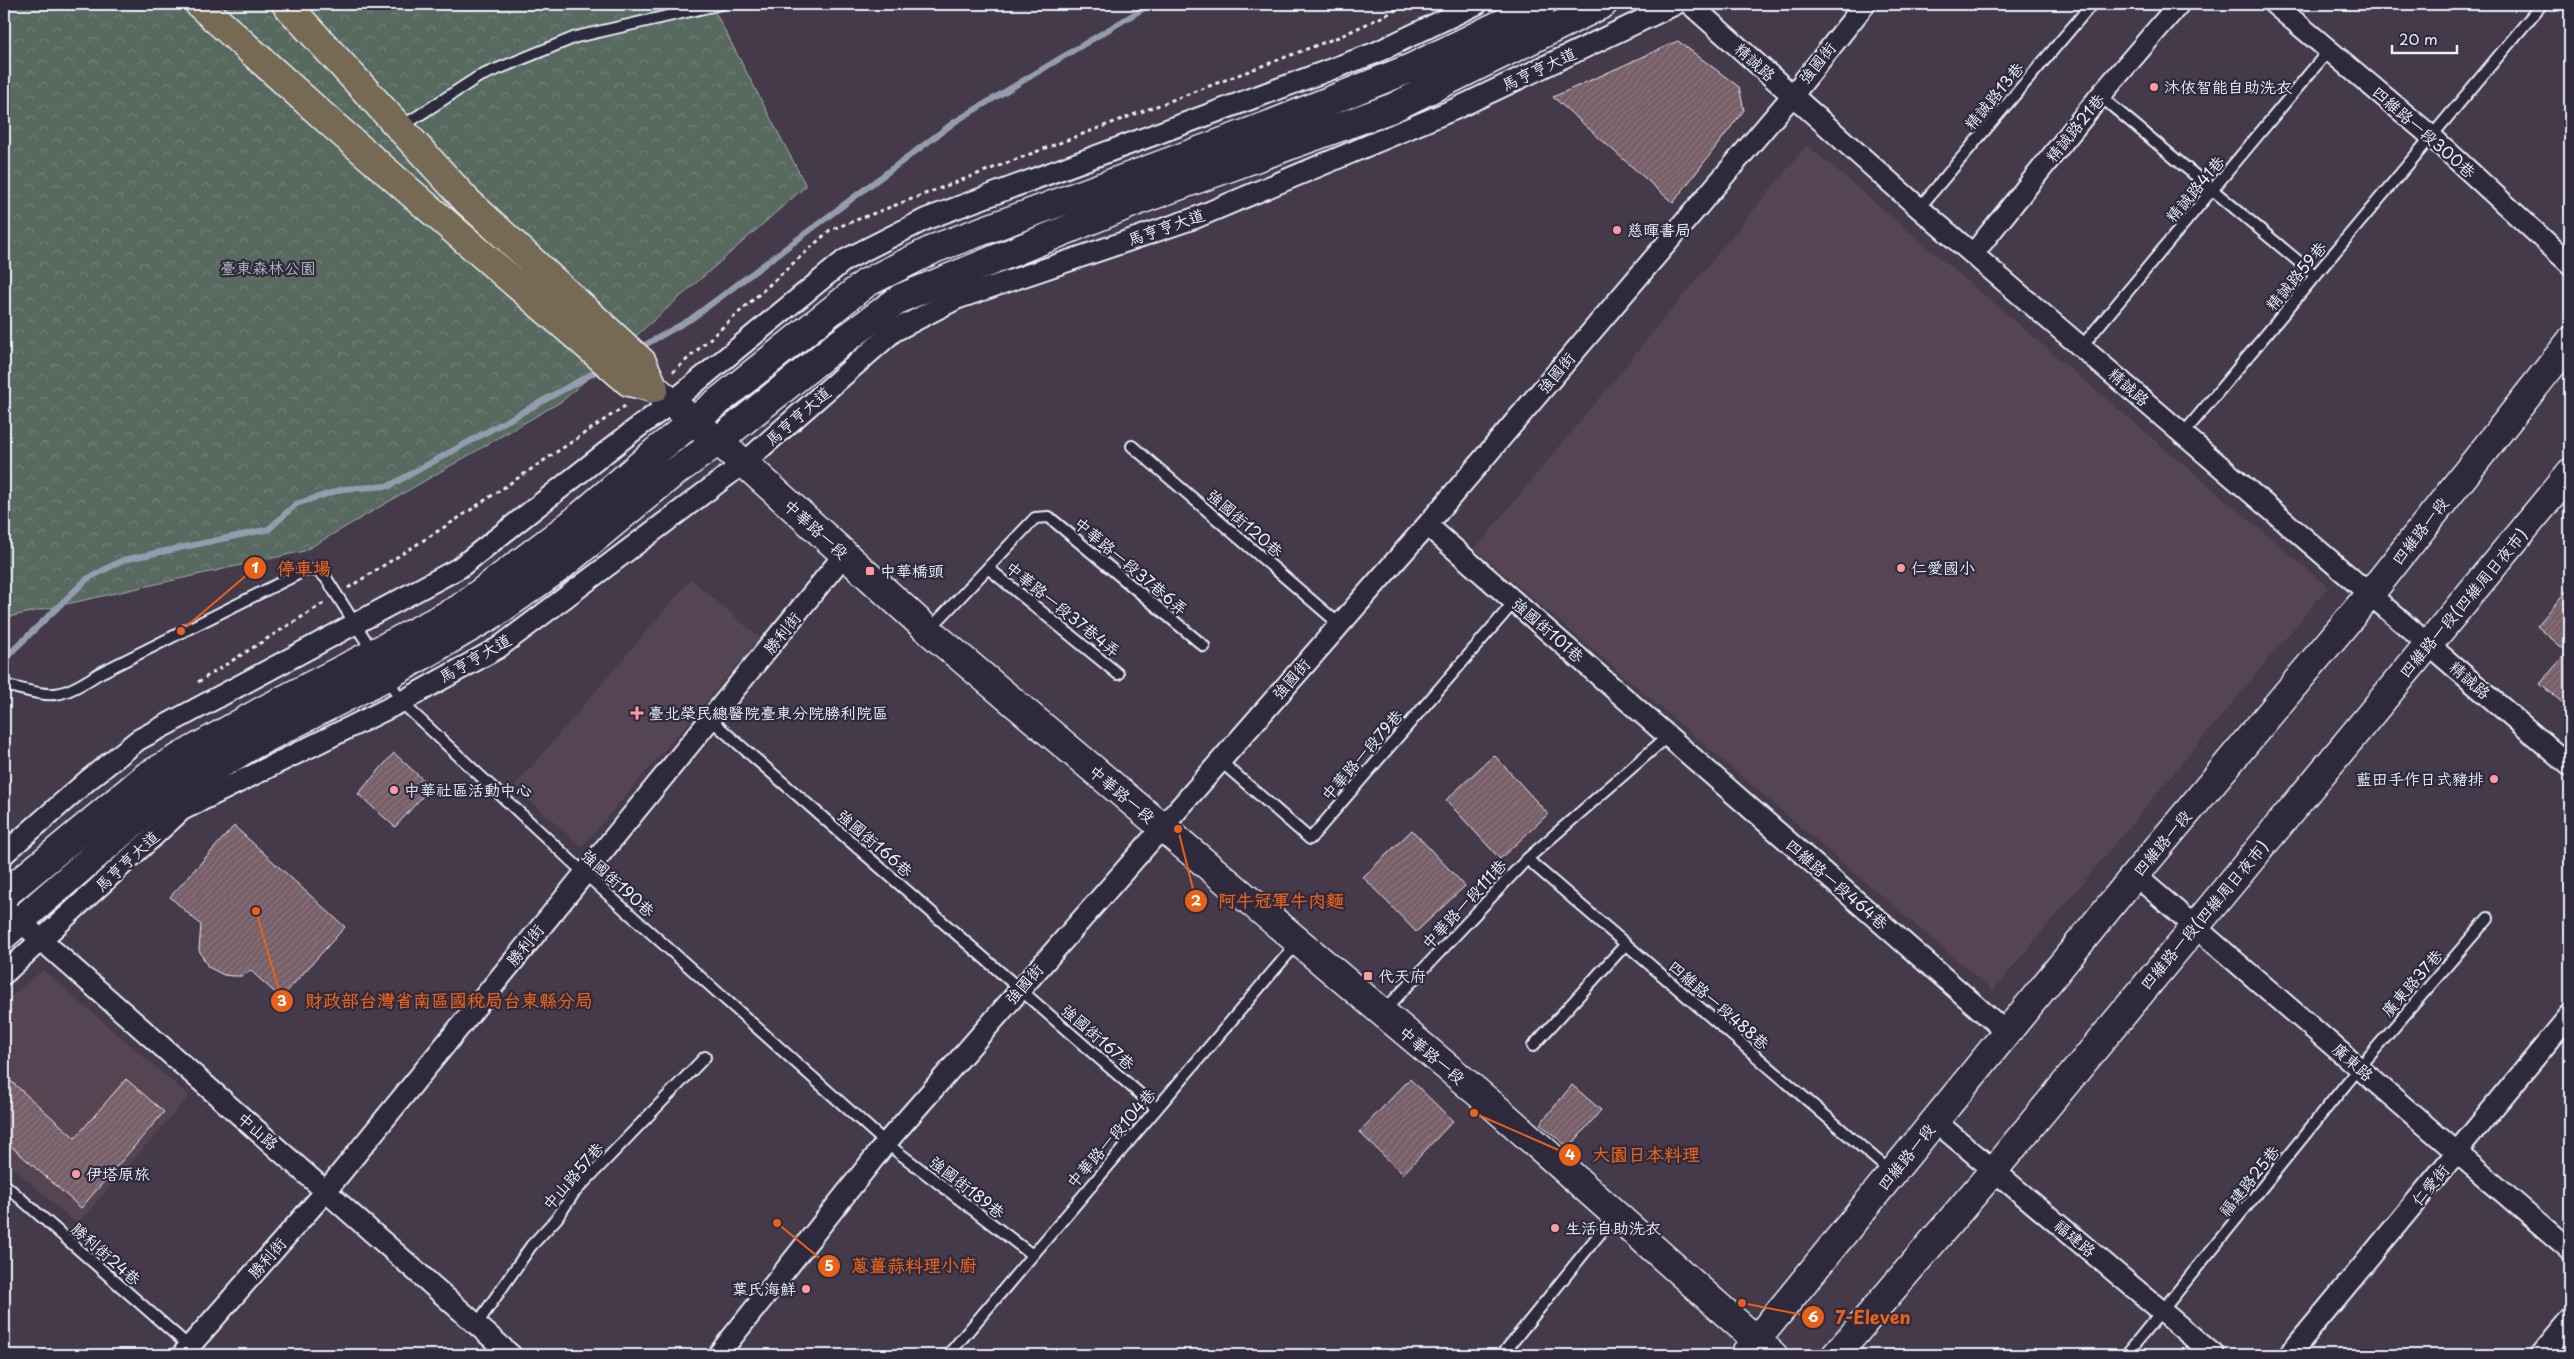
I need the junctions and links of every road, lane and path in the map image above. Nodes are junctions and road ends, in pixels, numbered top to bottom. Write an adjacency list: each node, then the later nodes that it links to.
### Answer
1 (199, 4): 32 (main road)
2 (286, 4): 20 (main road)
3 (721, 4): 20 (lane)
4 (1477, 4): 15 (street)
5 (1542, 4): 16 (street, 馬亨亨大道)
6 (1603, 4): 19 (street, 馬亨亨大道)
7 (1676, 4): 19 (street, 馬亨亨大道)
8 (1690, 4): 17 (street, 精誠路)
9 (1865, 4): 17 (street, 強國街)
10 (2092, 4): 23 (lane, 精誠路13巷)
11 (2179, 4): 18 (street, 精誠路21巷)
12 (2274, 4): 14 (street, 四維路一段300巷)
13 (2542, 4): 21 (lane, 精誠路59巷)
14 (2329, 50): 21 (street, 四維路一段300巷); 22 (lane, 精誠路41巷)
15 (1375, 53): 16 (street); 24 (street)
16 (1387, 78): 25 (street, 馬亨亨大道)
17 (1792, 96): 23 (street, 精誠路); 39 (street, 強國街)
18 (2100, 96): 22 (lane); 26 (street, 精誠路21巷)
19 (1396, 120): 29 (street, 馬亨亨大道); 29 (street, 馬亨亨大道)
20 (401, 126): 32 (main road)
21 (2431, 136): 27 (street, 四維路一段300巷); 28 (lane, 精誠路59巷)
22 (2213, 190): 28 (lane); 31 (lane, 精誠路41巷)
23 (1919, 208): 26 (street, 精誠路)
24 (926, 219): 25 (street); 32 (street)
25 (936, 248): 33 (street, 馬亨亨大道)
26 (1973, 254): 31 (street, 精誠路)
27 (2570, 264)
28 (2316, 276): 34 (lane, 精誠路59巷)
29 (951, 289): 35 (street, 馬亨亨大道); 37 (street, 馬亨亨大道)
30 (2570, 342): 42 (street, 四維路一段)
31 (2082, 346): 34 (street, 精誠路)
32 (663, 396): 33 (street, 中華路一段); 44 (street)
33 (693, 422): 35 (street, 中華路一段); 49 (street, 馬亨亨大道)
34 (2183, 434): 42 (street, 精誠路)
35 (717, 442): 37 (street, 中華路一段); 49 (street, 馬亨亨大道)
36 (1132, 446): 45 (lane, 強國街120巷)
37 (744, 463): 40 (street, 中華路一段); 52 (street, 馬亨亨大道)
38 (2570, 472): 47 (street, 四維路一段(四維周日夜市))
39 (1427, 524): 43 (street, 強國街101巷); 45 (street, 強國街)
40 (844, 555): 46 (street, 中華路一段); 53 (street, 勝利街)
41 (988, 568): 46 (lane); 48 (lane, 中華路一段37巷6弄); 50 (lane, 中華路一段37巷4弄)
42 (2370, 594): 47 (street, 精誠路); 61 (street, 四維路一段)
43 (1515, 601): 54 (street, 強國街101巷); 55 (lane, 中華路一段79巷)
44 (356, 624): 49 (lane, 強國街190巷); 51 (lane, 強國街190巷); 58 (street)
45 (1340, 624): 55 (street, 強國街)
46 (929, 631): 57 (street, 中華路一段)
47 (2428, 645): 56 (street, 精誠路); 65 (street, 四維路一段(四維周日夜市))
48 (1204, 646)
49 (380, 664): 52 (lane, 強國街190巷); 62 (street, 馬亨亨大道); 64 (street, 馬亨亨大道)
50 (1118, 674)
51 (4, 686)
52 (401, 702): 60 (lane, 強國街190巷); 66 (street, 馬亨亨大道)
53 (711, 720): 60 (street, 勝利街); 70 (lane, 強國街166巷)
54 (1668, 736): 59 (lane, 中華路一段111巷); 73 (street, 四維路一段464巷)
55 (1220, 760): 57 (street, 強國街)
56 (2570, 766)
57 (1161, 826): 67 (street, 中華路一段); 70 (street, 強國街)
58 (4, 854)
59 (1527, 859): 68 (lane, 四維路一段488巷); 71 (lane, 中華路一段111巷)
60 (584, 873): 79 (lane, 強國街190巷); 84 (street, 勝利街)
61 (2135, 875): 65 (street, 廣東路); 73 (street, 四維路一段)
62 (4, 895)
63 (2488, 918): 76 (lane, 廣東路37巷)
64 (9, 921): 66 (street, 中山路)
65 (2195, 927): 76 (street, 廣東路); 81 (street, 四維路一段(四維周日夜市))
66 (41, 940): 69 (street, 馬亨亨大道); 84 (street, 中山路)
67 (1298, 941): 71 (street, 中華路一段); 77 (lane, 中華路一段104巷)
68 (1626, 944): 74 (lane); 82 (lane, 四維路一段488巷)
69 (4, 974)
70 (1020, 989): 77 (lane, 強國街167巷); 79 (street, 強國街)
71 (1383, 1013): 85 (street, 中華路一段)
72 (2570, 1014): 80 (street, 仁愛街)
73 (2007, 1033): 78 (street, 四維路一段)
74 (1533, 1046)
75 (705, 1057): 90 (lane, 中山路57巷)
76 (2359, 1068): 80 (street, 廣東路); 88 (lane, 福建路25巷)
77 (1156, 1108): 87 (lane, 中華路一段104巷)
78 (1935, 1121): 81 (street, 福建路); 82 (street, 四維路一段)
79 (886, 1143): 87 (lane, 強國街189巷); 94 (street, 強國街)
80 (2457, 1152): 86 (street, 廣東路); 100 (street, 仁愛街)
81 (1994, 1170): 88 (street, 福建路); 97 (street, 四維路一段(四維周日夜市))
82 (1893, 1173): 91 (street, 四維路一段)
83 (4, 1184): 92 (lane, 勝利街24巷)
84 (326, 1191): 90 (street, 中山路); 92 (street, 勝利街)
85 (1615, 1215): 91 (street, 中華路一段); 96 (lane)
86 (2570, 1250)
87 (1031, 1254): 95 (lane, 中華路一段104巷)
88 (2163, 1312): 98 (lane, 福建路25巷); 99 (street, 福建路)
89 (2570, 1320): 101 (street)
90 (476, 1324): 93 (street, 中山路)
91 (1752, 1350)
92 (190, 1352)
93 (511, 1355)
94 (718, 1355)
95 (948, 1355)
96 (1502, 1355)
97 (1836, 1355)
98 (2126, 1355)
99 (2214, 1355)
100 (2290, 1355)
101 (2541, 1355)

